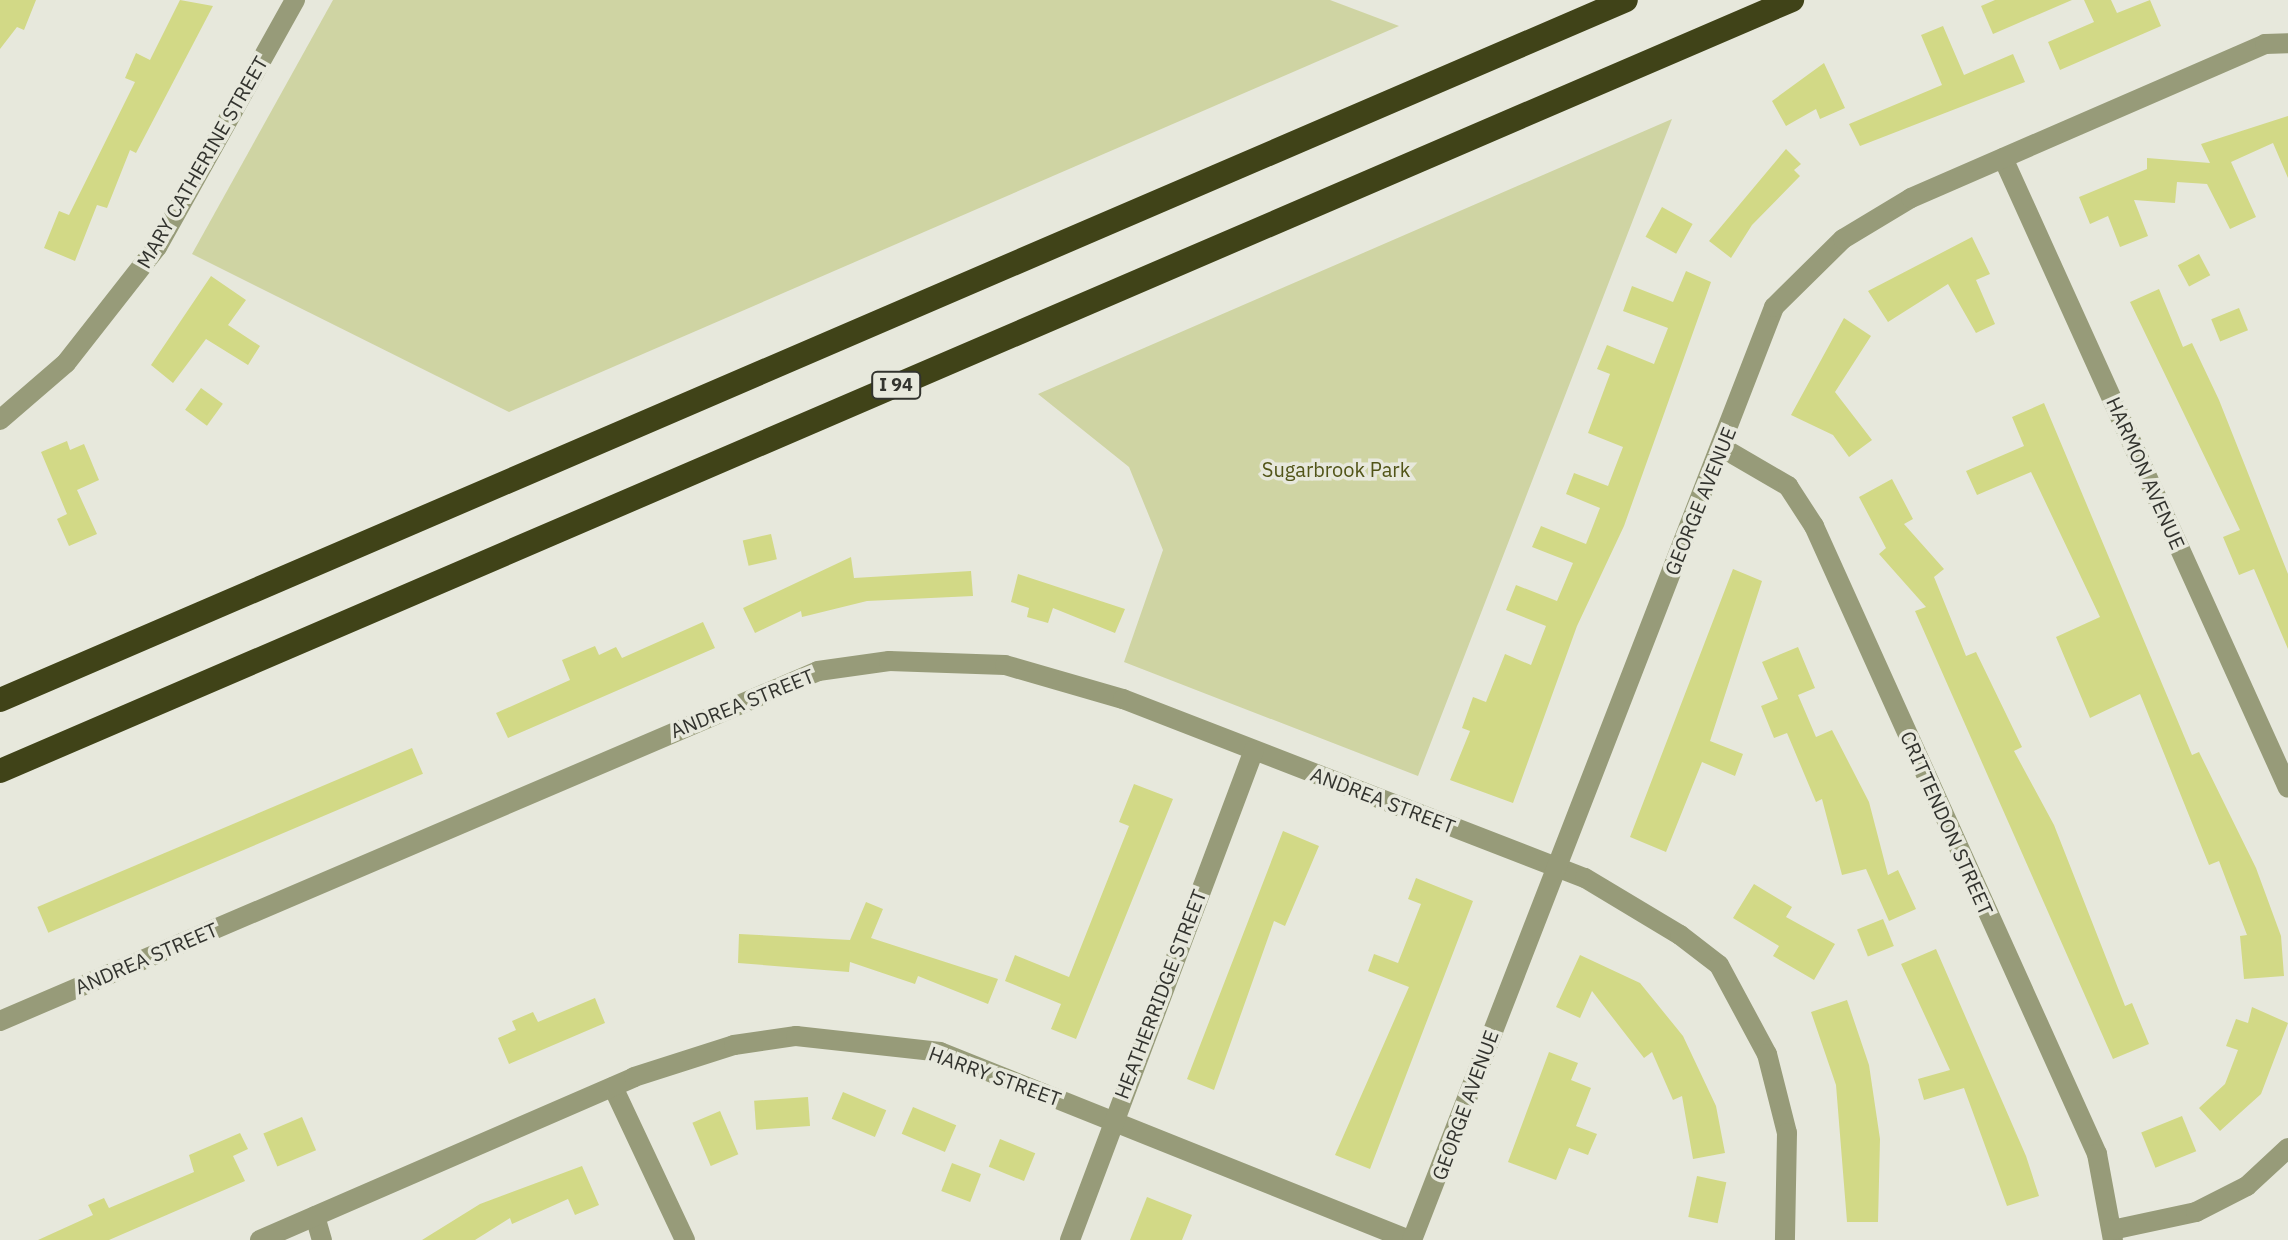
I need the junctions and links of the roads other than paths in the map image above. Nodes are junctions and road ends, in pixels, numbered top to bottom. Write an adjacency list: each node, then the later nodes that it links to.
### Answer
1 (295, 0): 6 (street, MARY CATHERINE STREET)
2 (1626, 0): 8 (highway)
3 (1792, 0): 10 (highway, I 94)
4 (2288, 43): 5 (street, GEORGE AVENUE)
5 (2003, 158): 7 (street, GEORGE AVENUE); 11 (street, HARMON AVENUE)
6 (0, 420)
7 (1721, 447): 12 (street, GEORGE AVENUE); 18 (street, CRITTENDON STREET)
8 (0, 700)
9 (1254, 750): 12 (street, ANDREA STREET); 13 (street, ANDREA STREET); 15 (street, HEATHERRIDGE STREET)
10 (0, 771)
11 (2288, 788)
12 (1554, 866): 23 (street, GEORGE AVENUE); 24 (street, ANDREA STREET)
13 (0, 1021)
14 (613, 1087): 15 (street, HARRY STREET); 17 (street, HARRY STREET); 21 (street)
15 (1111, 1119): 22 (street, HEATHERRIDGE STREET); 23 (street, HARRY STREET)
16 (2288, 1148): 18 (street)
17 (315, 1216): 19 (street, HARRY STREET); 20 (street)
18 (2113, 1235)
19 (260, 1240)
20 (322, 1240)
21 (685, 1240)
22 (1070, 1240)
23 (1411, 1240)
24 (1785, 1240)

